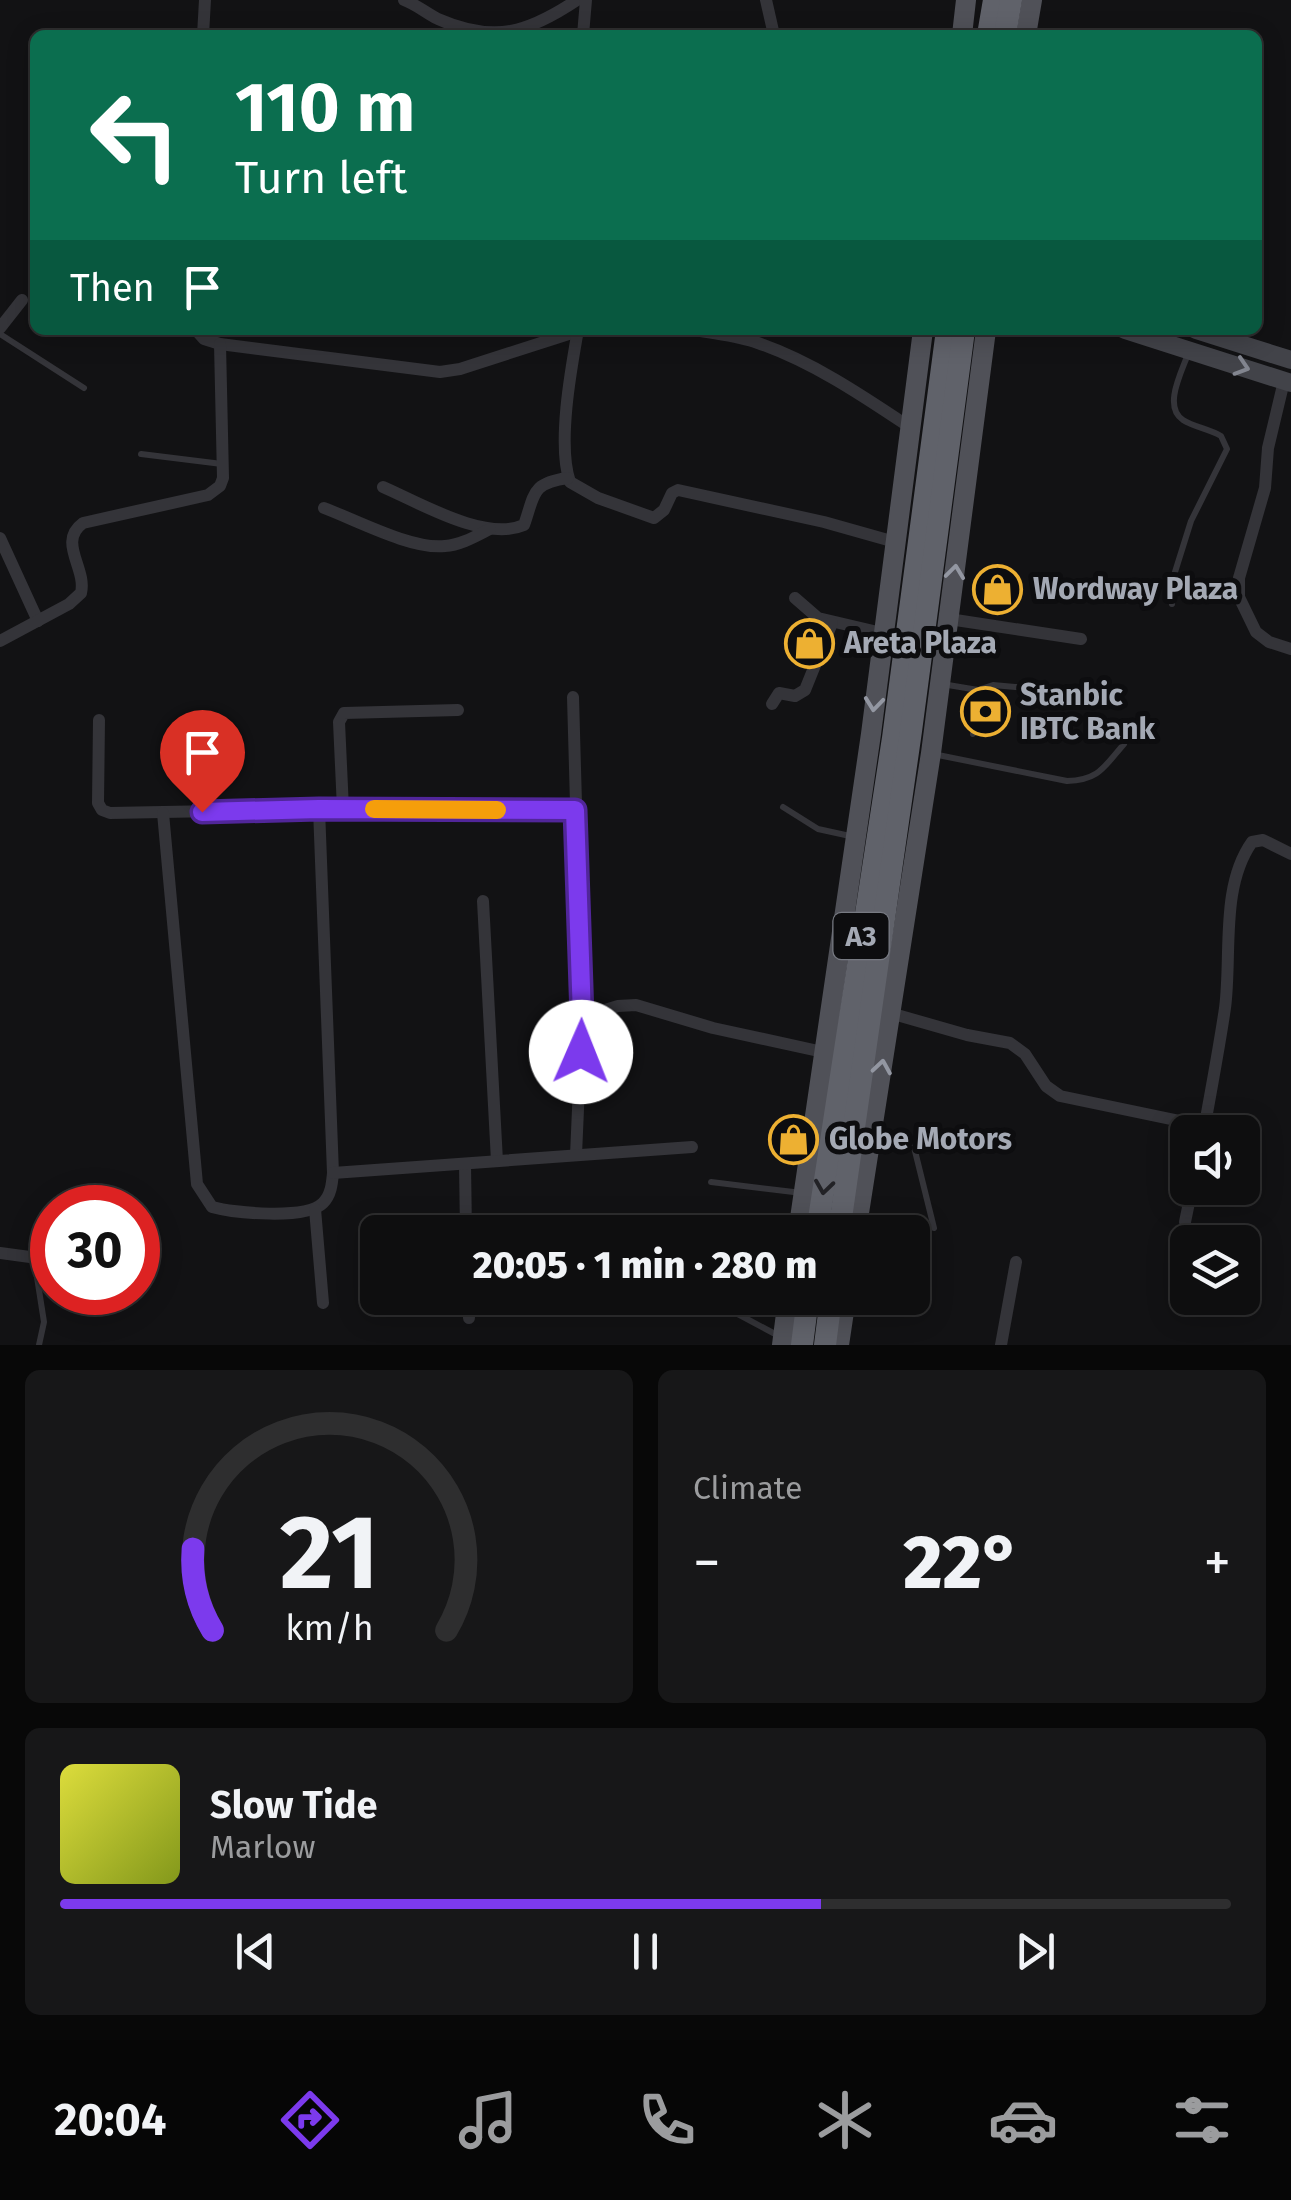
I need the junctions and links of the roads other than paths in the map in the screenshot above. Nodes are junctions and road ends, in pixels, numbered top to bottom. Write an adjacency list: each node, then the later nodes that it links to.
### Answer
1 (205, 0): 10 (street)
2 (404, 0): 11 (street)
3 (577, 0): 12 (street)
4 (586, 0): 13 (street)
5 (766, 0): 14 (street)
6 (994, 0): 16 (highway)
7 (1011, 0): 17 (highway)
8 (1032, 0): 18 (main road)
9 (963, 1): 15 (main road)
10 (207, 30)
11 (479, 30)
12 (524, 30)
13 (583, 30)
14 (773, 30)
15 (962, 30)
16 (989, 30)
17 (1006, 30)
18 (1027, 30)
19 (22, 300): 20 (street)
20 (0, 331): 35 (lane)
21 (200, 335): 31 (street)
22 (566, 335): 31 (street)
23 (577, 335): 39 (street)
24 (921, 335): 36 (main road)
25 (946, 335): 53 (highway, A3)
26 (963, 335): 53 (highway, A3)
27 (985, 335): 47 (main road, one-way to 27)
28 (1142, 335): 32 (main road)
29 (1212, 335): 33 (main road)
30 (754, 336): 36 (street)
31 (220, 344): 38 (street)
32 (1190, 350): 34 (main road, one-way to 34); 46 (lane)
33 (1291, 360)
34 (1287, 382): 54 (street)
35 (84, 388)
36 (911, 428): 44 (main road)
37 (141, 454): 38 (lane)
38 (223, 464): 48 (street)
39 (568, 478): 42 (street); 44 (street)
40 (382, 487): 42 (street)
41 (324, 508): 42 (street)
42 (490, 529)
43 (0, 538): 48 (street)
44 (894, 542): 50 (main road)
45 (795, 598): 49 (street)
46 (1172, 604)
47 (949, 619): 51 (street); 55 (main road)
48 (38, 621): 52 (street)
49 (832, 623): 50 (street); 59 (street)
50 (882, 632): 70 (main road, one-way to 70)
51 (1081, 639)
52 (0, 640)
53 (914, 642): 90 (highway, A3, one-way to 90); 91 (highway, A3)
54 (1291, 648)
55 (940, 683): 56 (lane); 64 (main road)
56 (978, 690): 57 (lane); 62 (lane)
57 (1050, 690)
58 (572, 697): 68 (street)
59 (772, 704)
60 (458, 710): 67 (street)
61 (99, 720): 69 (street)
62 (973, 734)
63 (1124, 744): 64 (lane)
64 (931, 753): 73 (main road)
65 (784, 807): 70 (lane)
66 (319, 809): 67 (street); 69 (street); 83 (street)
67 (343, 809): 68 (street)
68 (575, 810): 74 (street)
69 (163, 814): 87 (street)
70 (856, 837): 75 (main road)
71 (1291, 854): 76 (street)
72 (483, 901): 81 (street)
73 (890, 1012): 77 (street); 78 (main road, one-way to 73)
74 (582, 1017): 75 (street); 80 (street)
75 (823, 1052): 85 (main road)
76 (1206, 1115)
77 (1170, 1121)
78 (872, 1136): 92 (main road); 94 (lane)
79 (692, 1147): 80 (street)
80 (576, 1155): 81 (street)
81 (497, 1160): 82 (street)
82 (464, 1164): 83 (street); 88 (street)
83 (333, 1173): 87 (street)
84 (711, 1182): 85 (lane)
85 (803, 1193): 89 (main road)
86 (1188, 1205): 93 (street)
87 (315, 1209): 98 (street)
88 (466, 1215)
89 (800, 1215)
90 (820, 1215)
91 (841, 1215)
92 (859, 1215)
93 (1185, 1222)
94 (934, 1228)
95 (0, 1254): 96 (street)
96 (30, 1256)
97 (1016, 1262): 111 (street)
98 (323, 1303)
99 (43, 1315): 108 (lane)
100 (469, 1315): 106 (street)
101 (739, 1315): 107 (lane)
102 (788, 1315): 107 (main road)
103 (801, 1315): 107 (highway)
104 (829, 1315): 109 (highway)
105 (843, 1315): 110 (main road)
106 (469, 1318)
107 (789, 1343)
108 (39, 1345)
109 (825, 1345)
110 (839, 1345)
111 (1001, 1345)

